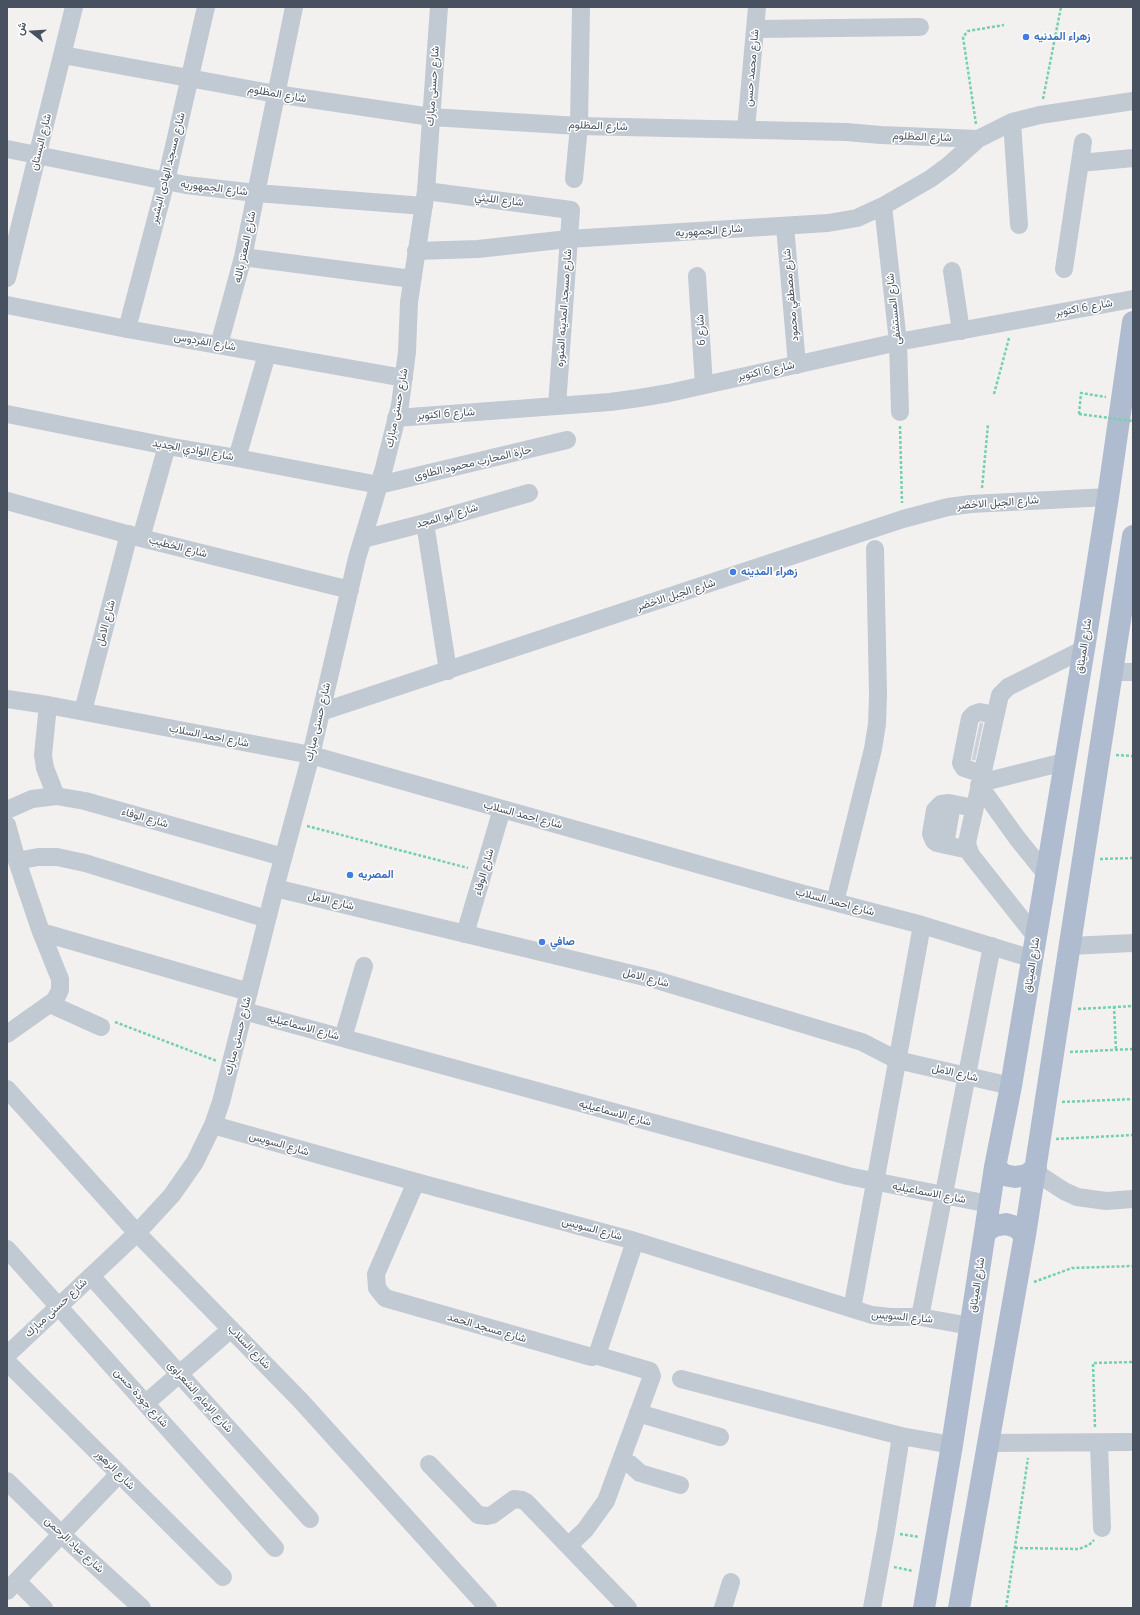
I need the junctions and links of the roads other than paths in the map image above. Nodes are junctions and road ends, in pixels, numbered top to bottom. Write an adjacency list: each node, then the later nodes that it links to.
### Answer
1 (74, 7): 9 (street, شارع البستان)
2 (206, 7): 10 (street, شارع مسجد الهادى البشير)
3 (294, 7): 11 (street, شارع المعتز بالله)
4 (438, 7): 13 (street, شارع حسنى مبارك)
5 (580, 7): 15 (street)
6 (757, 7): 8 (street, شارع محمد حسن)
7 (920, 27): 8 (street)
8 (756, 29): 16 (street, شارع محمد حسن)
9 (63, 55): 10 (street, شارع المظلوم); 20 (street, شارع البستان)
10 (190, 78): 11 (street, شارع المظلوم); 24 (street, شارع مسجد الهادى البشير)
11 (276, 94): 13 (street, شارع المظلوم); 25 (street, شارع المعتز بالله)
12 (1133, 101): 14 (street, شارع المظلوم)
13 (430, 118): 15 (street, شارع المظلوم); 26 (street, شارع حسنى مبارك)
14 (1012, 122): 17 (street, شارع المظلوم); 29 (street)
15 (579, 126): 16 (street, شارع المظلوم); 23 (street)
16 (746, 129): 17 (street, شارع المظلوم)
17 (978, 139): 27 (street, شارع الجمهوريه)
18 (1083, 142): 22 (street)
19 (7, 149): 20 (street, شارع الجمهوريه)
20 (38, 154): 24 (street, شارع الجمهوريه); 37 (street, شارع البستان)
21 (1133, 158): 22 (street)
22 (1080, 163): 34 (street)
23 (574, 180)
24 (166, 181): 25 (street, شارع الجمهوريه); 42 (street, شارع مسجد الهادى البشير)
25 (256, 194): 26 (street, شارع الجمهوريه); 33 (street, شارع المعتز بالله)
26 (425, 198): 28 (street, شارع الليثي); 32 (street, شارع حسنى مبارك)
27 (883, 206): 30 (street, شارع الجمهوريه); 44 (street, شارع المستشفى)
28 (571, 210): 31 (street, شارع مسجد المدينه المنوره)
29 (1019, 225)
30 (785, 226): 31 (street, شارع الجمهوريه); 47 (street, شارع مصطفي محمود)
31 (568, 240): 32 (street, شارع الجمهوريه); 50 (street, شارع مسجد المدينه المنوره)
32 (416, 252): 38 (street, شارع حسنى مبارك)
33 (243, 257): 38 (street); 45 (street, شارع المعتز بالله)
34 (1064, 268)
35 (952, 271): 43 (street)
36 (697, 276): 49 (street, شارع 6)
37 (7, 278)
38 (412, 279): 48 (street, شارع حسنى مبارك)
39 (1133, 299): 43 (street, شارع 6 اكتوبر)
40 (7, 305): 42 (street, شارع الفردوس)
41 (1133, 322): 59 (main road, شارع الميثاق)
42 (127, 329): 45 (street, شارع الفردوس)
43 (961, 331): 44 (street, شارع 6 اكتوبر)
44 (898, 342): 47 (street, شارع 6 اكتوبر); 51 (street, شارع المستشفى)
45 (219, 345): 46 (street, شارع الفردوس)
46 (267, 354): 48 (street, شارع الفردوس); 56 (street)
47 (797, 365): 49 (street, شارع 6 اكتوبر)
48 (404, 378): 53 (street, شارع حسنى مبارك)
49 (704, 385): 50 (street, شارع 6 اكتوبر)
50 (557, 406): 53 (street, شارع 6 اكتوبر)
51 (900, 412)
52 (7, 414): 55 (street, شارع الوادي الجديد)
53 (396, 418): 57 (street, شارع حسنى مبارك)
54 (567, 440): 57 (street, حارة المحارب محمود الطاوى)
55 (167, 446): 56 (street, شارع الوادي الجديد); 62 (street, شارع الامل)
56 (237, 458): 57 (street, شارع الوادي الجديد)
57 (379, 485): 64 (street, شارع حسنى مبارك)
58 (529, 493): 61 (street, شارع ابو المجد)
59 (1108, 497): 68 (main road, شارع الميثاق); 69 (street, شارع الجبل الاخضر)
60 (7, 501): 62 (street, شارع الخطيب)
61 (425, 523): 64 (street, شارع ابو المجد); 69 (street)
62 (135, 536): 66 (street, شارع الخطيب); 74 (street, شارع الامل)
63 (1133, 536): 67 (main road)
64 (363, 539): 66 (street, شارع حسنى مبارك)
65 (875, 549): 89 (street)
66 (350, 590): 75 (street, شارع حسنى مبارك)
67 (1128, 595): 70 (main road)
68 (1084, 650): 77 (main road, شارع الميثاق); 78 (street)
69 (448, 671): 75 (street, شارع الجبل الاخضر)
70 (1111, 672): 71 (street); 97 (main road)
71 (1133, 672)
72 (7, 699): 73 (street, شارع احمد السلاب)
73 (48, 705): 74 (street, شارع احمد السلاب); 79 (street)
74 (82, 711): 76 (street, شارع احمد السلاب)
75 (321, 712): 76 (street, شارع حسنى مبارك)
76 (310, 755): 81 (street, شارع احمد السلاب); 85 (street, شارع حسنى مبارك)
77 (1064, 762): 78 (street); 87 (main road, شارع الميثاق)
78 (980, 780): 80 (street); 87 (street)
79 (56, 796): 82 (street, شارع الوفاء); 85 (street, شارع الوفاء)
80 (974, 808): 84 (street); 84 (street)
81 (502, 809): 89 (street, شارع احمد السلاب); 93 (street, شارع الوفاء)
82 (7, 810)
83 (7, 824): 86 (street)
84 (969, 850): 94 (street)
85 (283, 856): 88 (street, شارع حسنى مبارك)
86 (17, 861): 90 (street); 92 (street)
87 (1046, 874): 94 (main road, شارع الميثاق)
88 (275, 888): 90 (street, شارع حسنى مبارك); 93 (street, شارع الامل)
89 (835, 902): 91 (street, شارع احمد السلاب)
90 (267, 919): 100 (street, شارع حسنى مبارك)
91 (922, 925): 96 (street, شارع احمد السلاب); 106 (street)
92 (41, 932): 100 (street); 101 (street)
93 (465, 934): 106 (street, شارع الامل)
94 (1036, 937): 98 (main road, شارع الميثاق)
95 (1133, 943): 97 (street)
96 (992, 946): 98 (street, شارع احمد السلاب); 107 (street)
97 (1070, 946): 112 (main road)
98 (1033, 959): 108 (main road, شارع الميثاق)
99 (364, 966): 105 (street)
100 (249, 992): 102 (street, شارع حسنى مبارك)
101 (50, 1004): 103 (street); 104 (street)
102 (244, 1011): 105 (street, شارع الاسماعيليه); 110 (street, شارع حسنى مبارك)
103 (101, 1027)
104 (7, 1034)
105 (343, 1038): 114 (street, شارع الاسماعيليه)
106 (897, 1060): 107 (street, شارع الامل); 114 (street)
107 (967, 1076): 108 (street, شارع الامل); 115 (street)
108 (1011, 1086): 111 (main road, شارع الميثاق)
109 (7, 1089): 119 (street, شارع السلاب)
110 (213, 1125): 113 (street, شارع السويس); 119 (street, شارع حسنى مبارك)
111 (995, 1167): 112 (main road); 117 (main road, شارع الميثاق)
112 (1035, 1170): 116 (street); 120 (main road)
113 (416, 1182): 121 (street, شارع السويس); 130 (street, شارع مسجد الحمد)
114 (875, 1183): 115 (street, شارع الاسماعيليه); 125 (street)
115 (944, 1196): 117 (street, شارع الاسماعيليه); 126 (street)
116 (1133, 1199)
117 (989, 1204): 118 (main road, شارع الميثاق)
118 (985, 1232): 120 (main road); 127 (main road, شارع الميثاق)
119 (137, 1233): 123 (street, شارع حسنى مبارك); 128 (street, شارع السلاب)
120 (1025, 1234): 139 (main road)
121 (635, 1241): 125 (street, شارع السويس); 130 (street)
122 (7, 1248): 124 (street, شارع جودة حسن)
123 (91, 1276): 124 (street, شارع حسنى مبارك); 132 (street, شارع الإمام الشعراوى)
124 (58, 1305): 129 (street, شارع حسنى مبارك); 134 (street, شارع جودة حسن)
125 (852, 1309): 126 (street, شارع السويس)
126 (920, 1317): 127 (street, شارع السويس)
127 (970, 1326): 141 (main road, شارع الميثاق)
128 (230, 1329): 132 (street); 157 (street, شارع السلاب)
129 (7, 1355)
130 (595, 1355): 135 (street, شارع مسجد الحمد)
131 (7, 1362): 144 (street, شارع الزهور)
132 (179, 1374): 134 (street); 147 (street, شارع الإمام الشعراوى)
133 (681, 1379): 136 (street)
134 (146, 1403): 151 (street, شارع جودة حسن)
135 (638, 1414): 137 (street); 142 (street)
136 (901, 1436): 141 (street); 160 (street)
137 (720, 1437)
138 (1133, 1442): 140 (street)
139 (987, 1443): 140 (street); 162 (main road)
140 (1098, 1443): 148 (street)
141 (952, 1445): 161 (main road, شارع الميثاق)
142 (621, 1461): 146 (street); 150 (street)
143 (430, 1464): 150 (street)
144 (119, 1474): 149 (street); 152 (street, شارع الزهور)
145 (7, 1482): 149 (street, شارع عباد الرحمن)
146 (680, 1485)
147 (310, 1519)
148 (1102, 1528)
149 (61, 1534): 154 (street); 156 (street, شارع عباد الرحمن)
150 (569, 1545): 158 (street)
151 (275, 1548)
152 (223, 1577)
153 (730, 1582): 159 (street)
154 (12, 1586): 155 (street)
155 (44, 1608)
156 (142, 1608)
157 (488, 1608)
158 (628, 1608)
159 (723, 1608)
160 (872, 1608)
161 (924, 1608)
162 (959, 1608)

